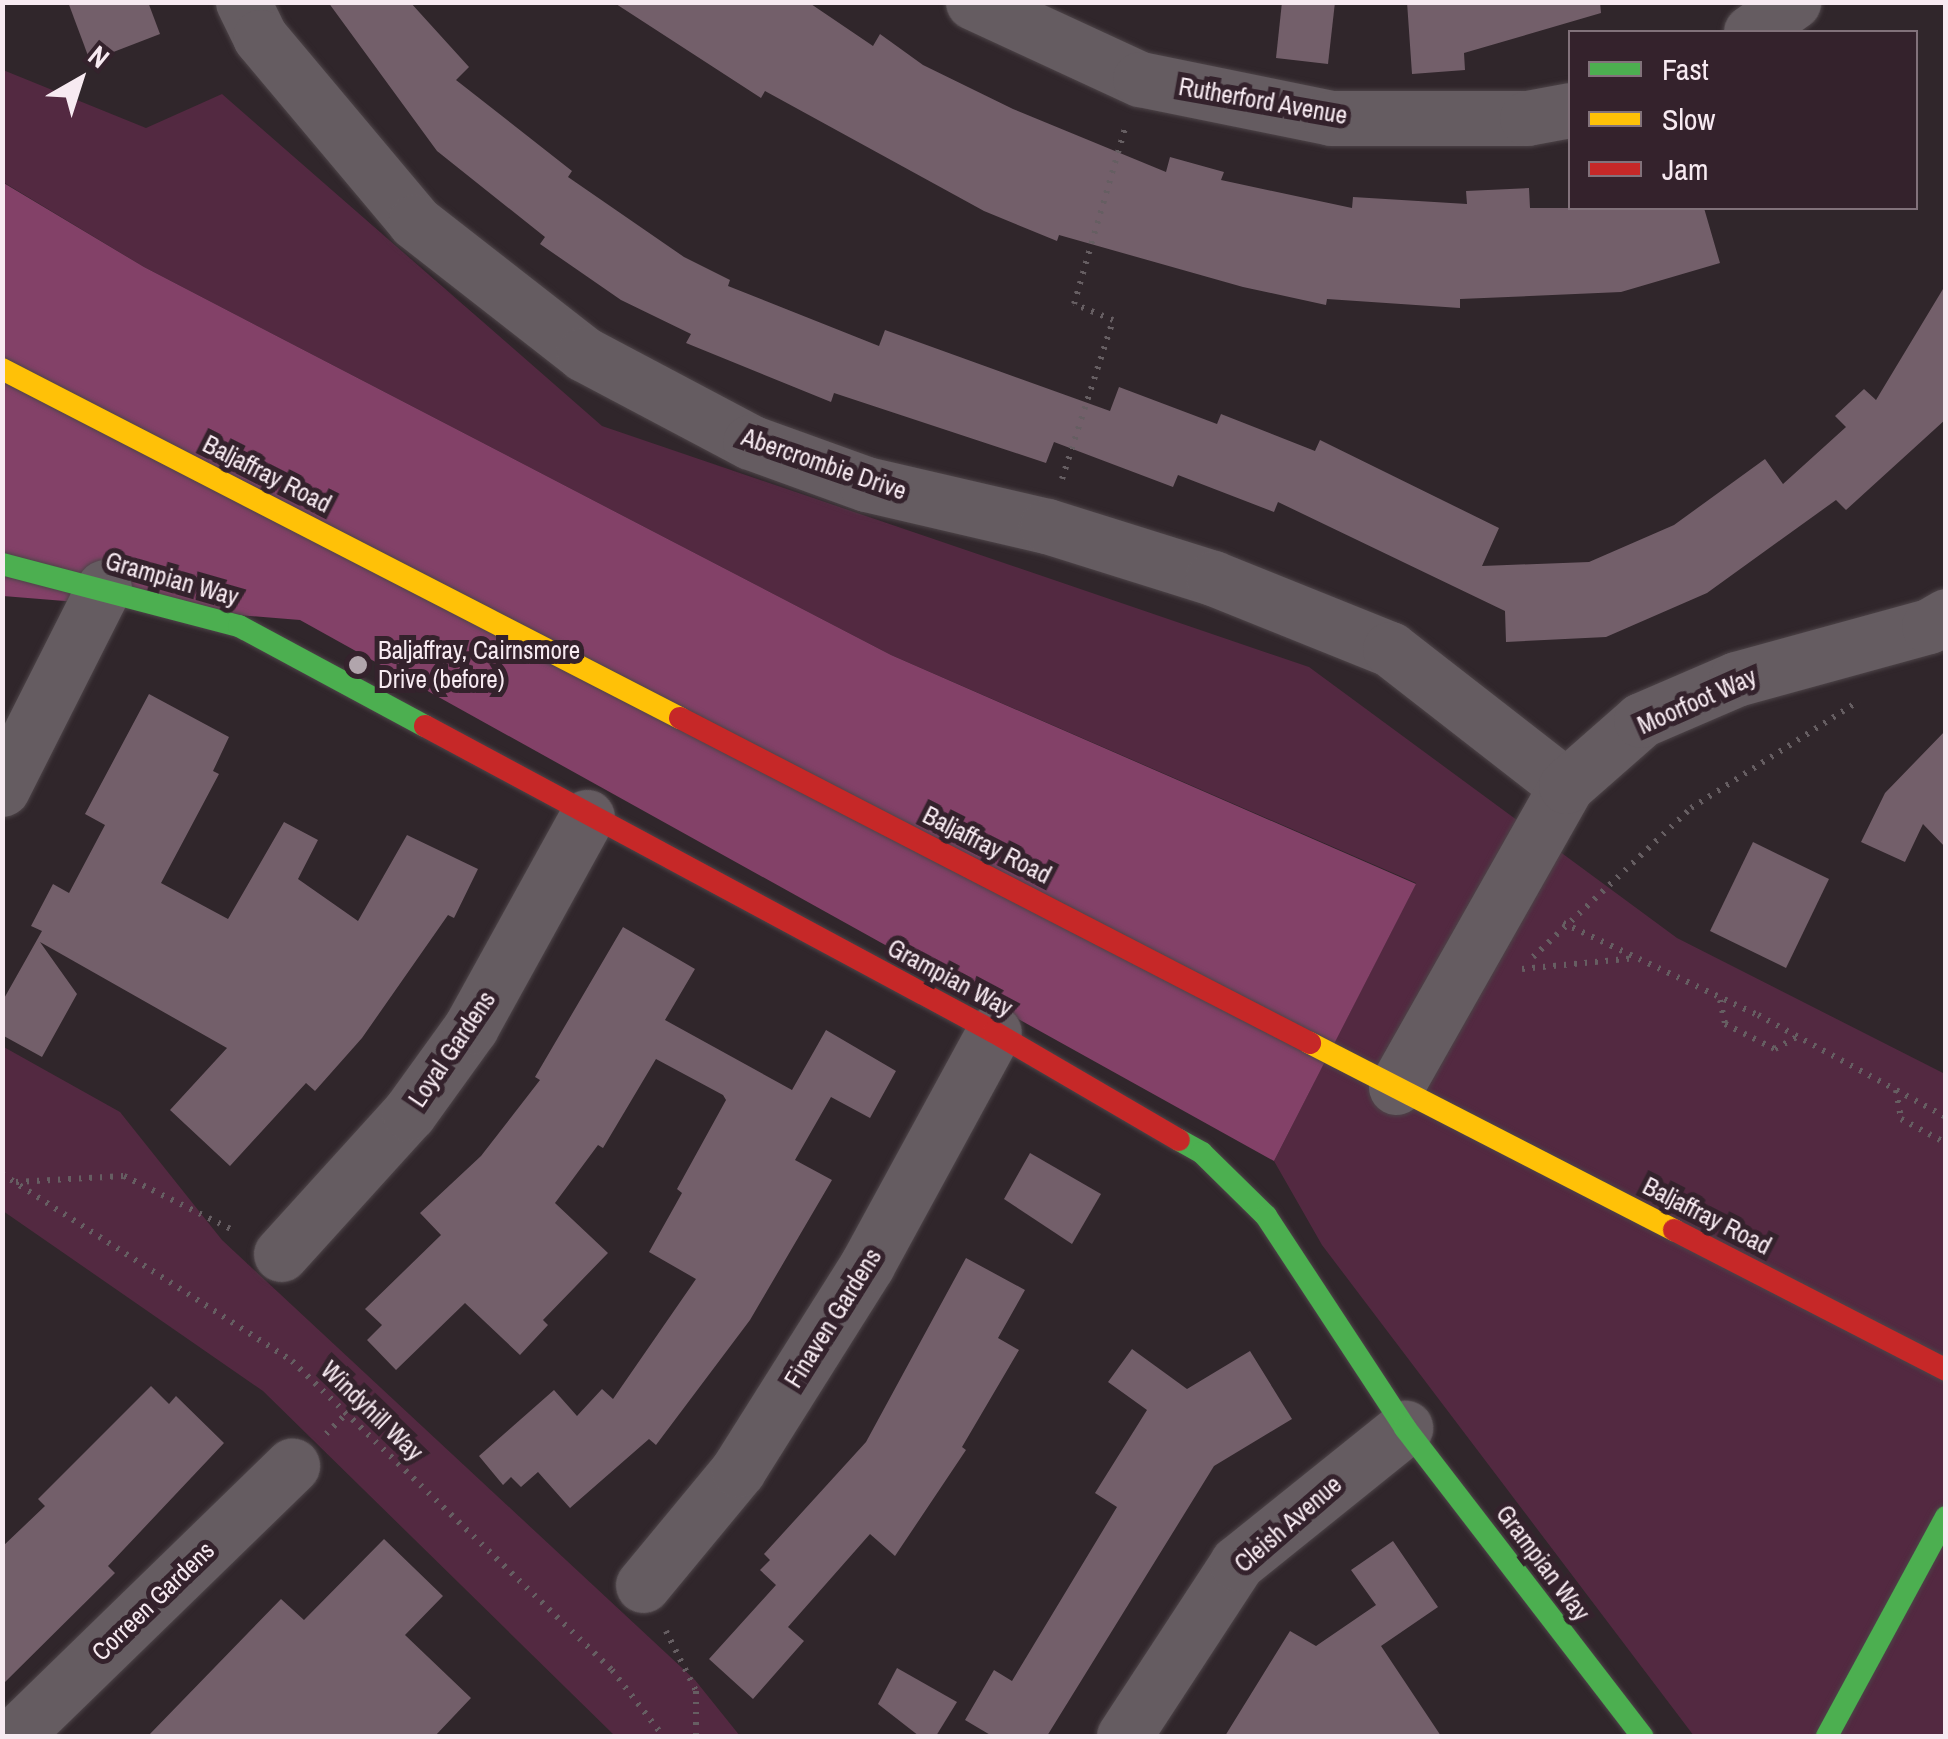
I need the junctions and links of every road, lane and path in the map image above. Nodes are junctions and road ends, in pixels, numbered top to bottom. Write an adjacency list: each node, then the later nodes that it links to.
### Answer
1 (243, 2): 8 (street, Abercrombie Drive)
2 (1793, 2): 4 (street)
3 (976, 3): 5 (street, Rutherford Avenue)
4 (1755, 30)
5 (1140, 79): 6 (street, Rutherford Avenue); 8 (path)
6 (1568, 110)
7 (2, 369): 23 (street, Baljaffray Road)
8 (1047, 526): 13 (street, Abercrombie Drive)
9 (2, 564): 10 (street, Grampian Way)
10 (104, 587): 14 (street); 15 (street, Grampian Way)
11 (1946, 616): 13 (street, Moorfoot Way)
12 (1875, 691): 16 (path)
13 (1566, 786): 23 (street, Moorfoot Way)
14 (2, 789)
15 (586, 817): 21 (street, Grampian Way); 29 (street, Loyal Gardens)
16 (1563, 922): 17 (path); 18 (path)
17 (1637, 958): 18 (path); 20 (path)
18 (1522, 970): 19 (path)
19 (1513, 983)
20 (1720, 998): 22 (path); 22 (path)
21 (994, 1032): 31 (street, Grampian Way); 34 (street, Finaven Gardens)
22 (1798, 1036): 24 (path)
23 (1396, 1087): 30 (street, Baljaffray Road)
24 (1896, 1089): 25 (path); 26 (path)
25 (1946, 1117)
26 (1946, 1142)
27 (2, 1174): 28 (path, Windyhill Way)
28 (16, 1182): 29 (path); 36 (path, Windyhill Way)
29 (281, 1254)
30 (1946, 1370)
31 (1406, 1428): 38 (street, Cleish Avenue); 39 (street, Grampian Way)
32 (292, 1466): 35 (street, Correen Gardens)
33 (1946, 1517): 40 (street)
34 (643, 1585): 37 (path)
35 (14, 1736)
36 (663, 1736)
37 (696, 1736)
38 (1124, 1736)
39 (1642, 1736)
40 (1828, 1736)

